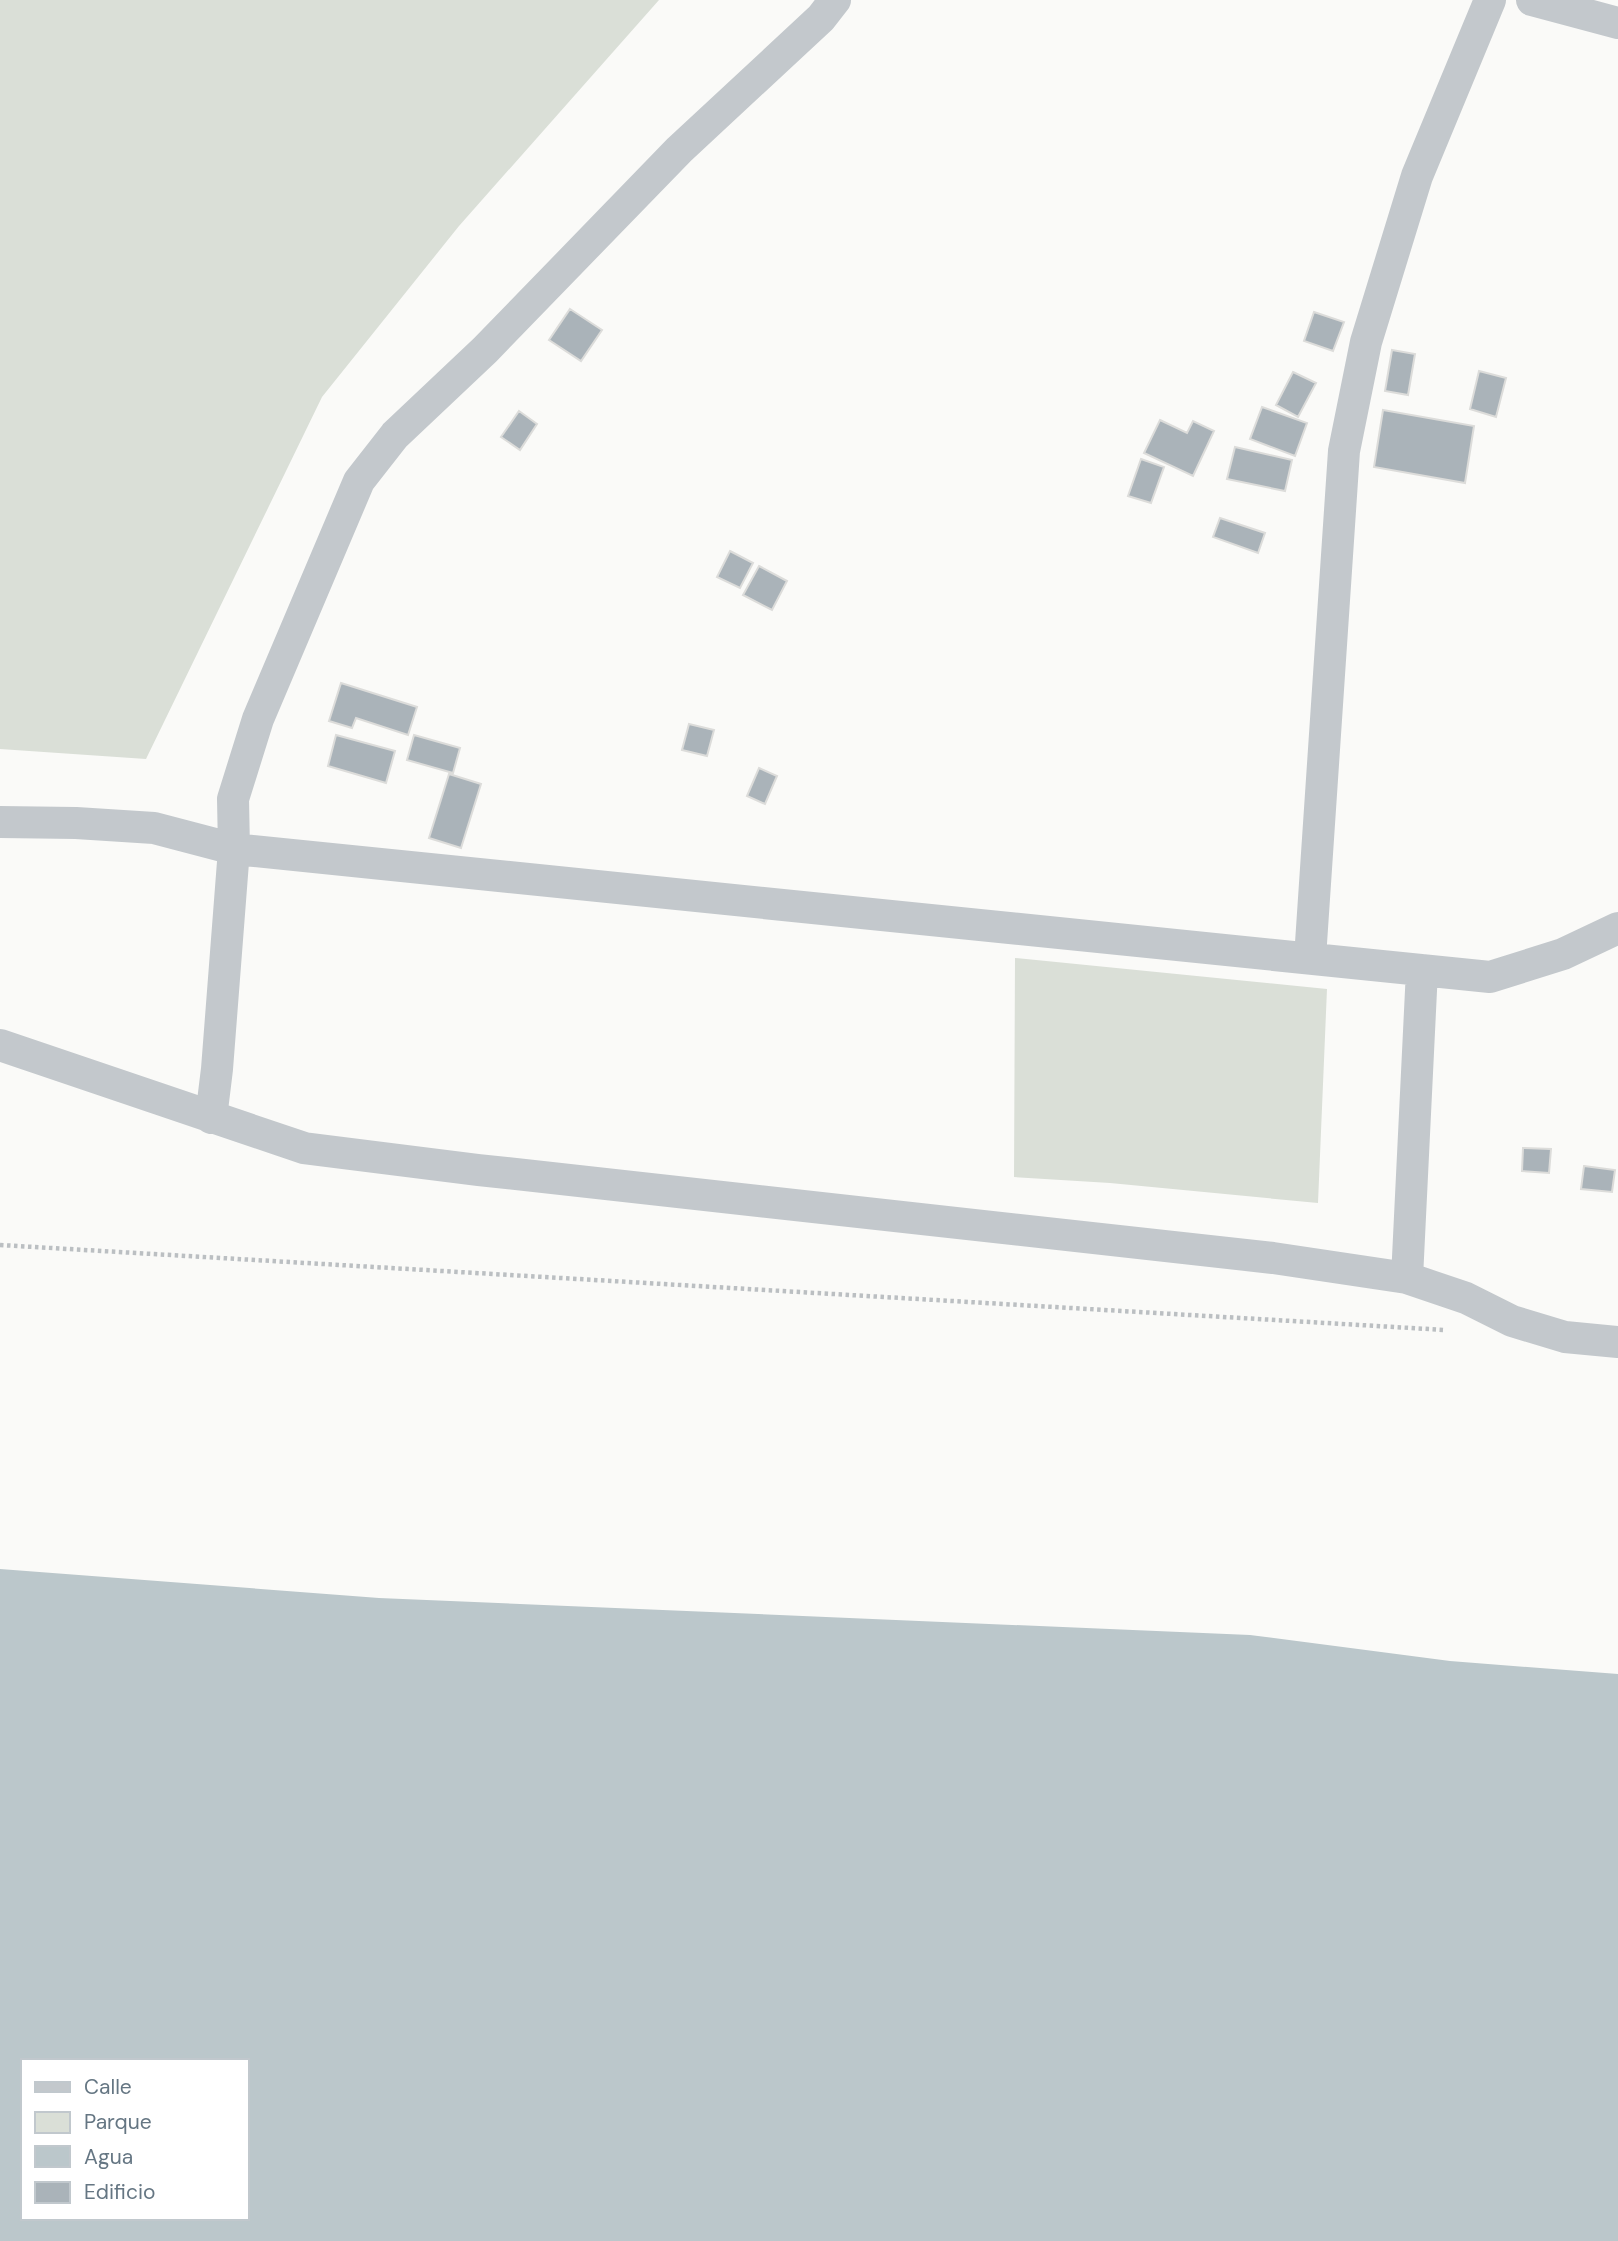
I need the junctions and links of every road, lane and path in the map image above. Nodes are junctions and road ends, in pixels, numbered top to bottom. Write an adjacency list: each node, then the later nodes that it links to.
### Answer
1 (835, 0): 6 (street)
2 (1490, 0): 8 (street)
3 (1532, 0): 4 (street)
4 (1618, 23)
5 (0, 822): 6 (street)
6 (234, 849): 8 (street); 11 (street)
7 (1618, 928): 9 (street)
8 (1310, 958): 9 (street)
9 (1422, 970): 13 (street)
10 (0, 1045): 11 (street)
11 (211, 1118): 13 (street)
12 (0, 1245): 14 (path)
13 (1407, 1278): 15 (street)
14 (1454, 1331)
15 (1618, 1342)

